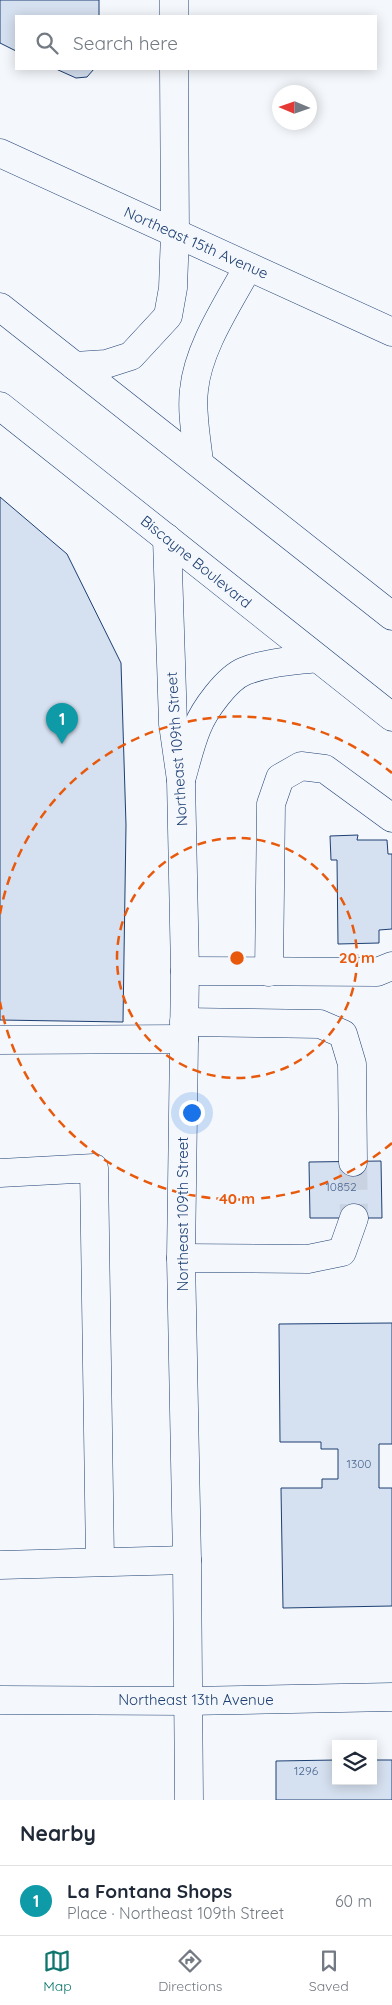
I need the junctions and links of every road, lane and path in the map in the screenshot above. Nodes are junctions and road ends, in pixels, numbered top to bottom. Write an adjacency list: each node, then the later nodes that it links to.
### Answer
1 (174, 0): 2 (street)
2 (174, 15)
3 (174, 70): 5 (street)
4 (0, 153): 5 (street, Northeast 15th Avenue)
5 (175, 234): 6 (street, Northeast 15th Avenue); 9 (street)
6 (248, 267): 8 (street, Northeast 15th Avenue); 11 (street)
7 (0, 307): 9 (street)
8 (392, 332)
9 (75, 366): 11 (street)
10 (0, 406): 12 (street, Biscayne Boulevard)
11 (199, 464): 13 (street)
12 (167, 538): 14 (street, Biscayne Boulevard); 16 (street, Northeast 109th Street)
13 (392, 616)
14 (317, 658): 15 (street, Biscayne Boulevard); 16 (street)
15 (392, 717)
16 (181, 780): 19 (street, Northeast 109th Street)
17 (392, 818): 20 (street)
18 (392, 966): 20 (street)
19 (185, 971): 20 (street); 21 (street, Northeast 109th Street)
20 (269, 972)
21 (184, 1030): 22 (street); 23 (street); 26 (street, Northeast 109th Street)
22 (0, 1040)
23 (353, 1162)
24 (0, 1173): 28 (street)
25 (354, 1218): 26 (street)
26 (181, 1258): 27 (street, Northeast 109th Street)
27 (188, 1560): 28 (street); 32 (street, Northeast 109th Street)
28 (100, 1561): 29 (street)
29 (0, 1565)
30 (392, 1697): 32 (street, Northeast 13th Avenue)
31 (0, 1700): 32 (street, Northeast 13th Avenue)
32 (187, 1701): 33 (street, Northeast 109th Street)
33 (189, 1800)

